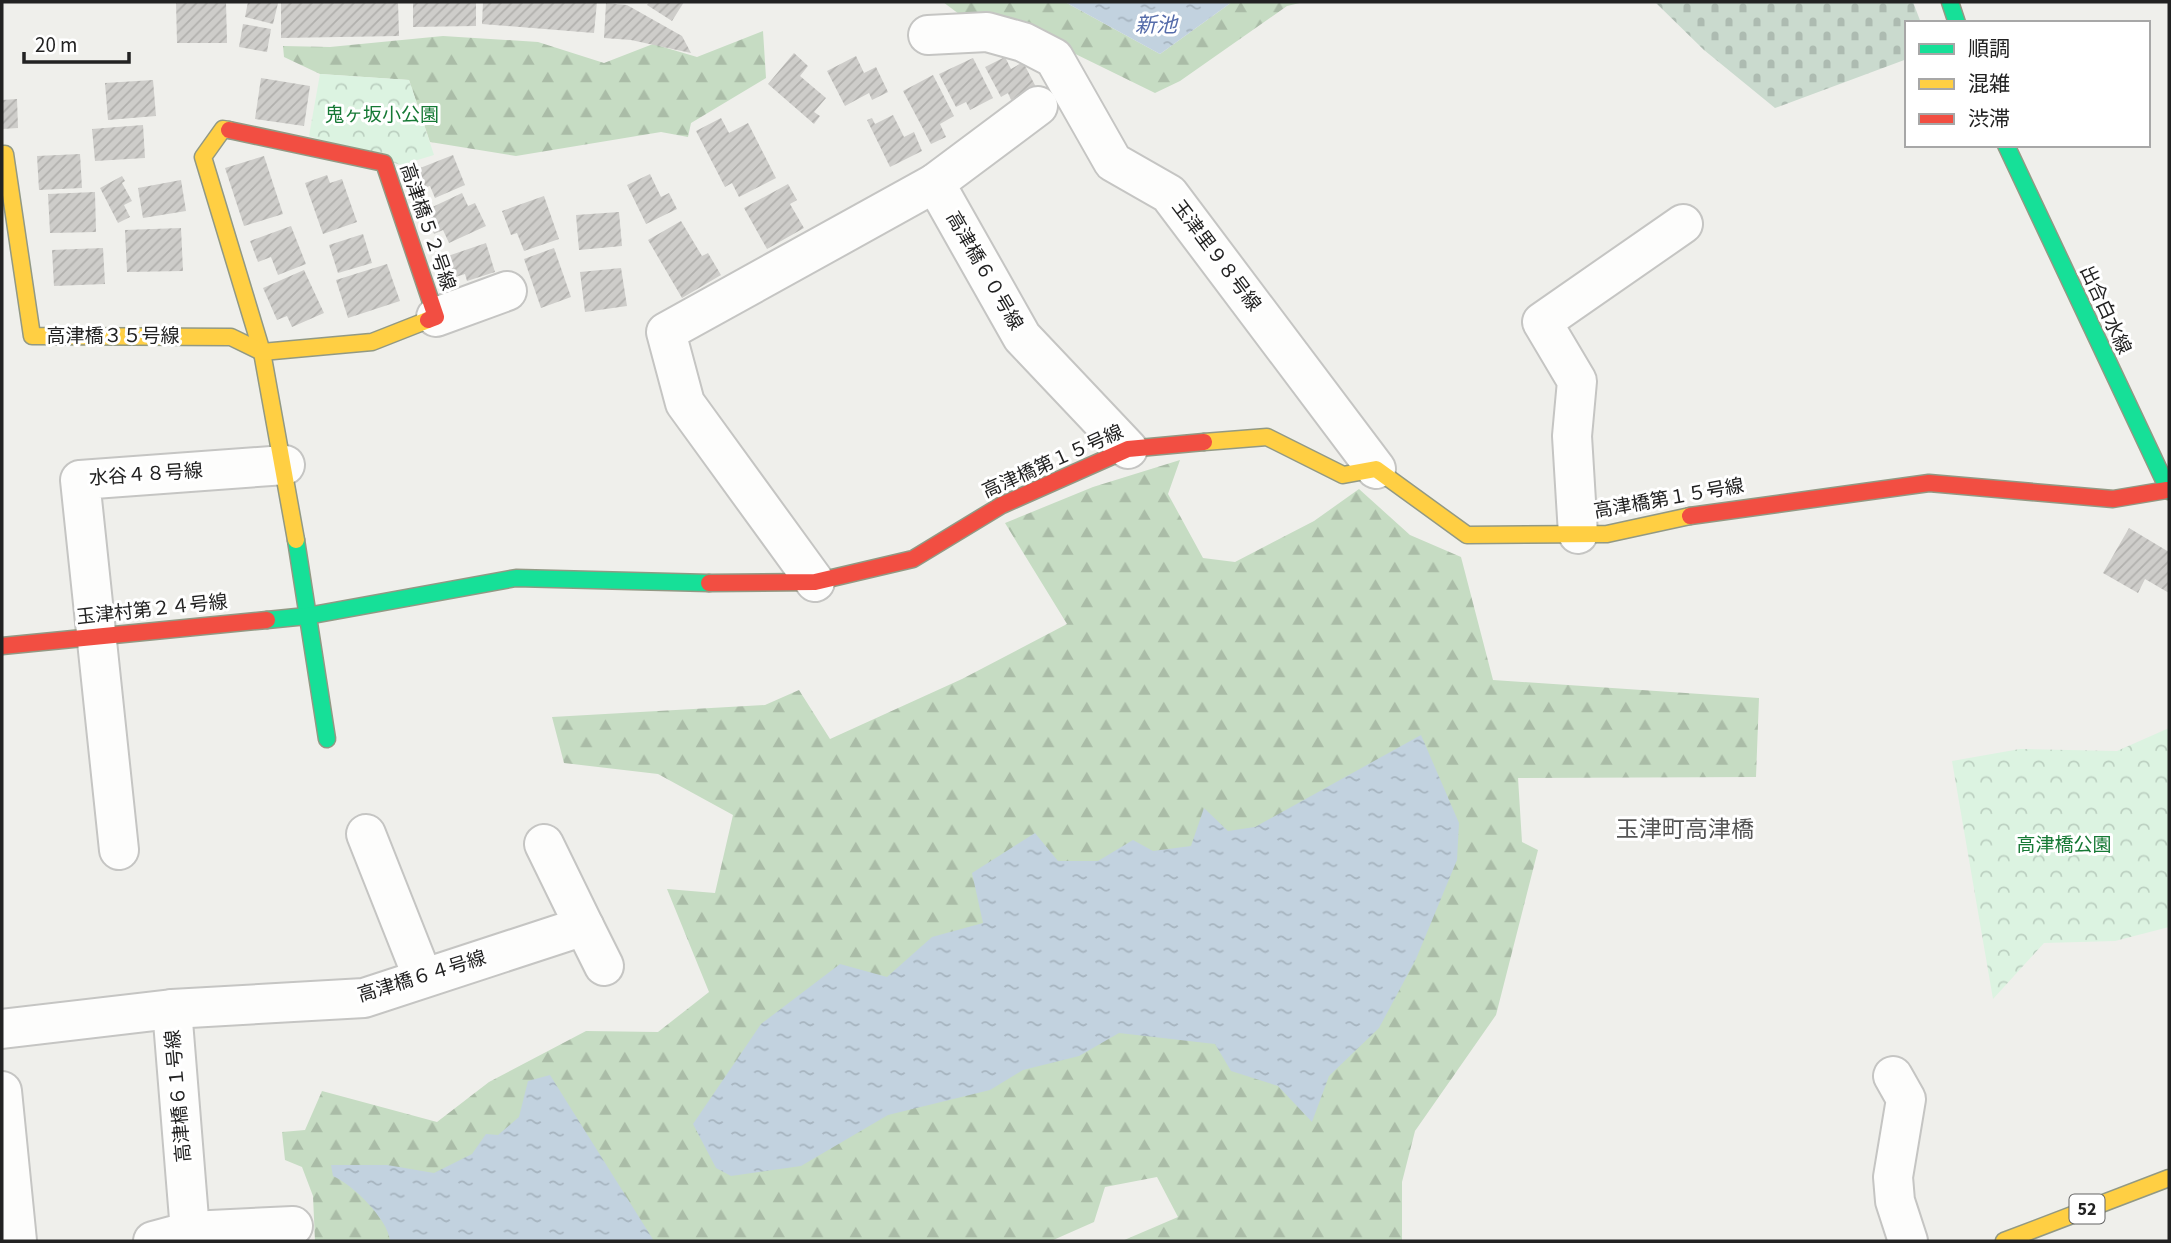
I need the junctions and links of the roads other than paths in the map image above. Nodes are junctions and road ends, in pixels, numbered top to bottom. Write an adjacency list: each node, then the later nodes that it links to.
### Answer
1 (1950, 2): 2 (street)
2 (1956, 21)
3 (928, 36): 15 (street, 玉津里９８号線)
4 (1038, 106): 7 (street)
5 (2007, 147): 16 (street, 出合白水線)
6 (2, 154): 9 (street, 高津橋３５号線)
7 (934, 183): 13 (street, 高津橋６０号線); 18 (street)
8 (1684, 224): 17 (street)
9 (10, 266): 12 (street, 高津橋３５号線)
10 (507, 291): 11 (street)
11 (436, 317): 12 (street, 高津橋５２号線); 12 (street, 高津橋５２号線)
12 (262, 352): 14 (street, 高津橋５２号線)
13 (1128, 449): 15 (street, 高津橋第１５号線); 18 (street, 高津橋第１５号線)
14 (285, 465): 19 (street, 高津橋５２号線); 20 (street, 水谷４８号線)
15 (1377, 469): 17 (street, 高津橋第１５号線)
16 (2168, 490): 17 (street, 高津橋第１５号線)
17 (1578, 534)
18 (815, 582): 19 (street, 高津橋第１５号線)
19 (307, 616): 20 (street, 玉津村第２４号線); 22 (street, 高津橋５２号線)
20 (94, 636): 21 (street, 玉津村第２４号線); 25 (street)
21 (2, 646)
22 (327, 739)
23 (366, 834): 28 (street)
24 (544, 844): 26 (street)
25 (119, 850)
26 (583, 926): 27 (street); 28 (street, 高津橋６４号線)
27 (604, 966)
28 (423, 978): 29 (street, 高津橋６４号線)
29 (172, 1009): 30 (street, 高津橋６１号線); 35 (street, 高津橋６１号線)
30 (2, 1029)
31 (1893, 1076): 38 (street)
32 (2, 1091): 36 (street)
33 (2169, 1178): 39 (street, 52)
34 (293, 1226): 35 (street)
35 (190, 1231): 37 (street)
36 (17, 1241)
37 (153, 1241)
38 (1908, 1241)
39 (2004, 1241)

